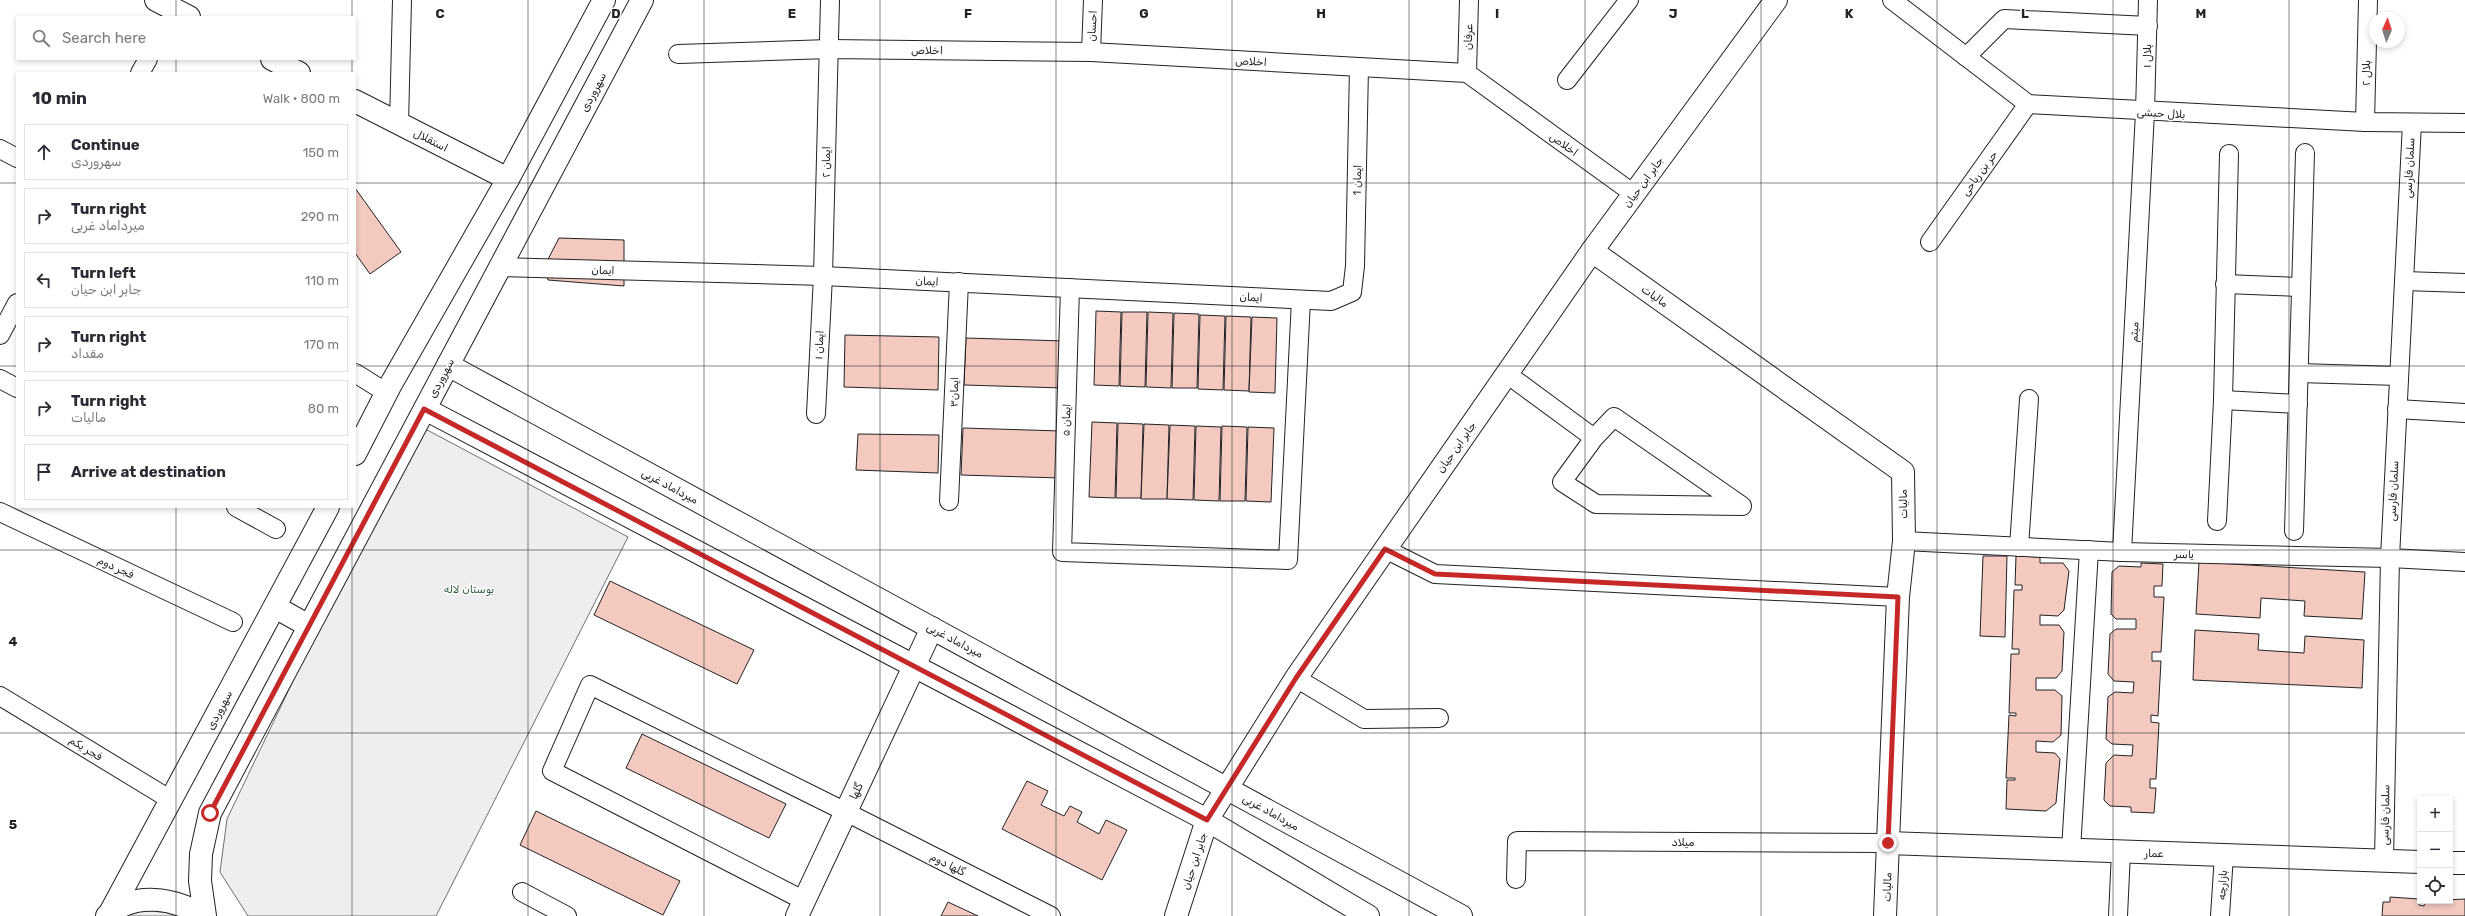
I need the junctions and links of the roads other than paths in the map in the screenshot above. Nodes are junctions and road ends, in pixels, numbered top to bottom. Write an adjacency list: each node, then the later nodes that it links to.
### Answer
1 (402, 0): 30 (street)
2 (604, 0): 35 (street)
3 (642, 0): 39 (street, سهروردی)
4 (830, 0): 13 (street, ایمان ۲)
5 (1093, 0): 14 (street, احسان)
6 (1469, 0): 22 (street, عرفان)
7 (1629, 0): 23 (street)
8 (1892, 0): 16 (street)
9 (2148, 0): 12 (street, بلال ۱)
10 (2368, 0): 27 (street, بلال ۲)
11 (1774, 1): 36 (street, جابر ابن حیان)
12 (2148, 26): 16 (street); 26 (street, بلال ۱)
13 (829, 49): 14 (street, اخلاص); 15 (street, اخلاص); 40 (street, ایمان ۲)
14 (1091, 52): 19 (street, اخلاص)
15 (678, 54)
16 (1966, 57): 25 (street)
17 (147, 60): 20 (street)
18 (274, 60): 21 (street)
19 (1359, 67): 22 (street, اخلاص); 47 (street, ایمان 1)
20 (141, 72)
21 (297, 72)
22 (1467, 73): 36 (street, اخلاص)
23 (1567, 80)
24 (356, 102): 30 (street, استقلال)
25 (2028, 104): 26 (street, بلال حبشی); 37 (street, حر بن ریاحی)
26 (2146, 112): 27 (street, بلال حبشی); 79 (street, میثم)
27 (2365, 122): 28 (street, بلال حبشی)
28 (2412, 123): 29 (street, بلال حبشی); 41 (street, سلمان فارسی)
29 (2465, 123)
30 (399, 124): 35 (street, استقلال)
31 (0, 149): 34 (street)
32 (2305, 153): 45 (street)
33 (2229, 154): 44 (street)
34 (16, 157)
35 (508, 179): 58 (street)
36 (1634, 194): 38 (street, جابر ابن حیان)
37 (1930, 242)
38 (1592, 251): 54 (street, جابر ابن حیان); 75 (street, مالیات)
39 (500, 268): 40 (street, ایمان); 51 (street, سهروردی)
40 (823, 276): 42 (street, ایمان); 65 (street, ایمان ۱)
41 (2404, 281): 43 (street); 55 (street, سلمان فارسی)
42 (959, 282): 46 (street, ایمان); 68 (street, ایمان۳)
43 (2465, 283)
44 (2225, 284): 45 (street); 60 (street)
45 (2301, 287): 52 (street)
46 (1070, 288): 48 (street, ایمان); 48 (street, ایمان ۵)
47 (1352, 292): 48 (street, ایمان)
48 (1301, 300)
49 (16, 305): 50 (street)
50 (0, 335)
51 (448, 365): 62 (street, سهروردی); 86 (street, میرداماد غربی)
52 (2299, 373): 55 (street); 61 (street)
53 (356, 374): 58 (street)
54 (1507, 374): 66 (street); 77 (street, جابر ابن حیان)
55 (2399, 376): 63 (street, سلمان فارسی)
56 (0, 379): 57 (street)
57 (16, 387)
58 (387, 393): 67 (street)
59 (2029, 399): 76 (street)
60 (2224, 400): 61 (street); 72 (street)
61 (2298, 404): 74 (street)
62 (424, 409): 85 (street, سهروردی); 87 (street)
63 (2397, 409): 64 (street); 80 (street, سلمان فارسی)
64 (2465, 412)
65 (816, 414)
66 (1594, 438): 66 (street)
67 (356, 452)
68 (949, 501)
69 (238, 508): 73 (street)
70 (327, 508): 83 (street, سهروردی)
71 (0, 512): 84 (street, فجر دوم)
72 (2217, 521)
73 (276, 529)
74 (2294, 530)
75 (1904, 541): 76 (street, یاسر); 82 (street, مالیات)
76 (2019, 547): 78 (street, یاسر)
77 (1385, 549): 82 (street); 88 (street, جابر ابن حیان)
78 (2089, 550): 79 (street, یاسر); 96 (street)
79 (2122, 552): 80 (street, یاسر)
80 (2390, 558): 81 (street, یاسر); 99 (street, سلمان فارسی)
81 (2465, 562)
82 (1898, 597): 95 (street, مالیات)
83 (275, 607): 85 (street); 92 (street, سهروردی)
84 (233, 622)
85 (309, 626): 107 (street, سهروردی)
86 (932, 628): 87 (street, گلها); 91 (street, میرداماد غربی)
87 (914, 666): 93 (street, گلها); 94 (street)
88 (1296, 678): 90 (street); 91 (street, جابر ابن حیان)
89 (0, 696): 92 (street, فجر یکم)
90 (1439, 718)
91 (1228, 788): 94 (street, جابر ابن حیان); 112 (street, میرداماد غربی)
92 (171, 800): 106 (street, سهروردی)
93 (846, 812): 105 (street, گلها); 105 (street, گلها دوم); 109 (street, گلها دوم)
94 (1207, 820): 110 (street, جابر ابن حیان); 111 (street)
95 (1888, 843): 96 (street, عمار); 103 (street, میلاد); 113 (street, مالیات)
96 (2071, 850): 97 (street, عمار)
97 (2121, 852): 98 (street, عمار); 114 (street)
98 (2224, 855): 99 (street, عمار); 115 (street, بازارچه)
99 (2384, 860): 100 (street, عمار)
100 (2417, 862)
101 (2453, 863): 102 (street)
102 (2465, 863)
103 (1516, 879)
104 (522, 892): 108 (street)
105 (801, 908)
106 (109, 915): 107 (street)
107 (204, 916)
108 (567, 916)
109 (1051, 916)
110 (1176, 916)
111 (1368, 916)
112 (1461, 916)
113 (1885, 916)
114 (2118, 916)
115 (2220, 916)

